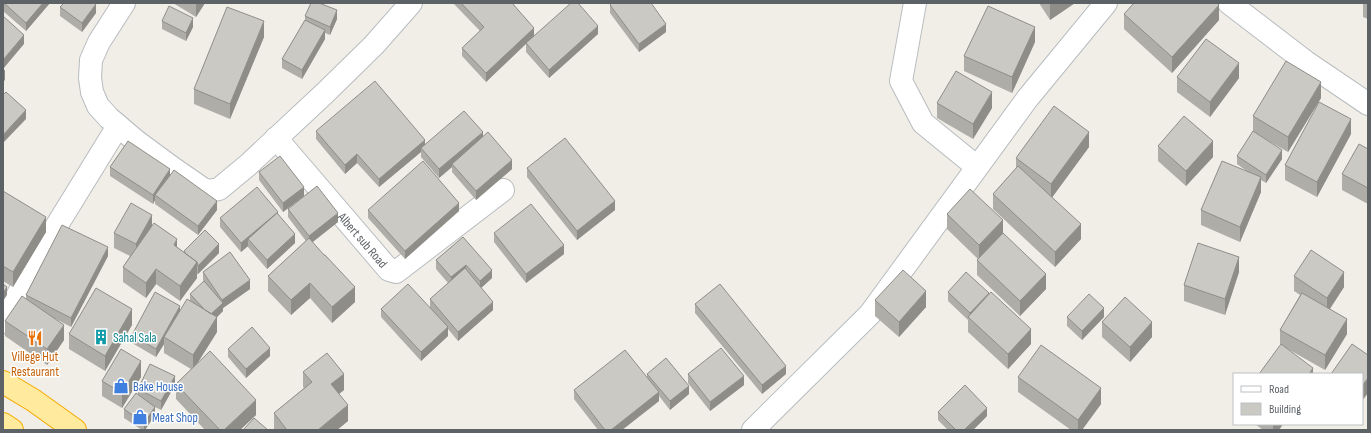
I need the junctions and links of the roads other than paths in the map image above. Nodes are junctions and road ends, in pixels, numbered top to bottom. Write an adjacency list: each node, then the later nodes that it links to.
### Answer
1 (124, 3): 7 (street)
2 (411, 3): 8 (street)
3 (915, 3): 9 (street)
4 (1106, 3): 9 (street)
5 (1229, 3): 6 (street)
6 (1368, 104)
7 (118, 126): 8 (street); 11 (street)
8 (276, 138): 10 (street, Albert sub Road)
9 (976, 167): 16 (street)
10 (503, 190)
11 (3, 322)
12 (3, 382): 15 (highway)
13 (3, 424): 14 (highway)
14 (12, 430)
15 (75, 430)
16 (753, 430)

